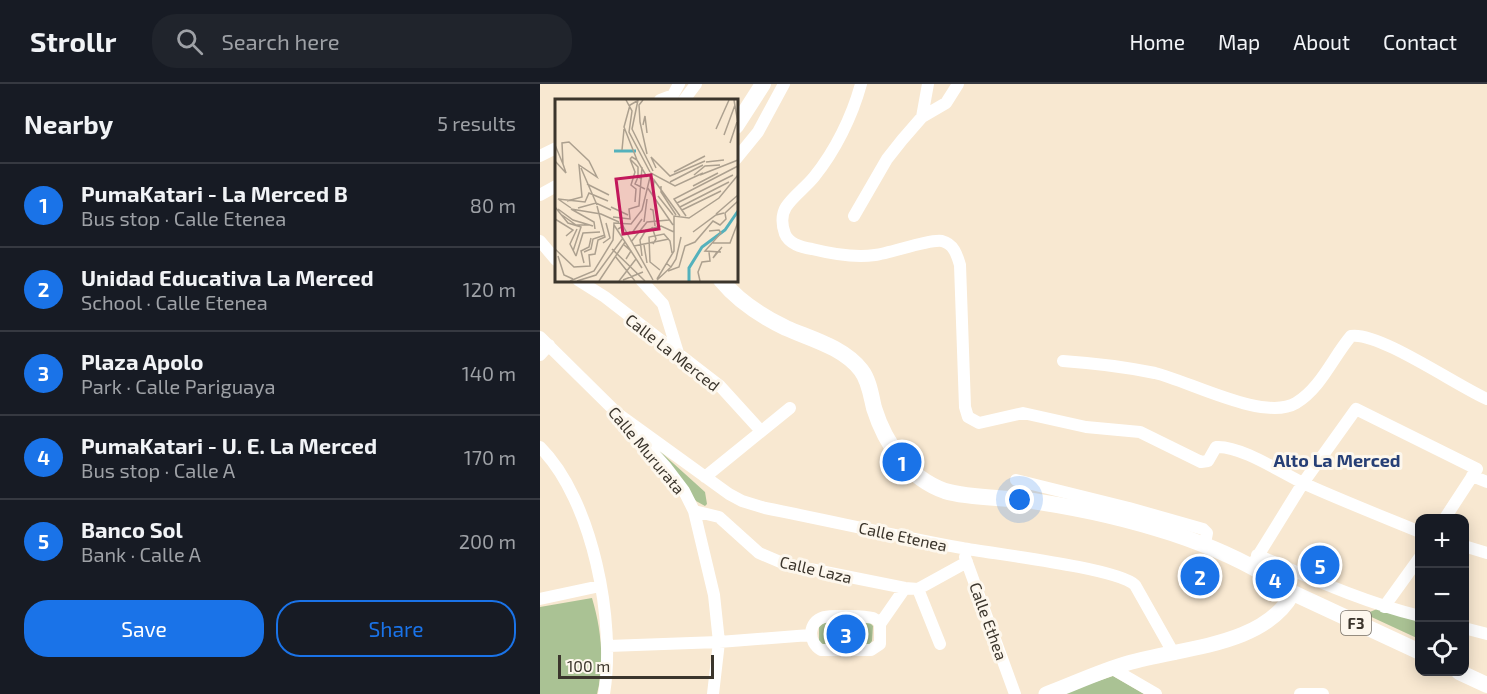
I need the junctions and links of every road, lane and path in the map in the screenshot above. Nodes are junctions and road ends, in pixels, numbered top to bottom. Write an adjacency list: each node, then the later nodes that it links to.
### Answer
1 (679, 84): 8 (street)
2 (696, 84): 9 (street)
3 (763, 84): 11 (highway)
4 (784, 84): 14 (street)
5 (861, 84): 36 (street)
6 (927, 84): 10 (street)
7 (958, 84): 10 (street)
8 (662, 99)
9 (685, 99)
10 (922, 117): 17 (street)
11 (738, 123)
12 (555, 148): 13 (street)
13 (540, 156)
14 (738, 157)
15 (555, 187): 16 (street)
16 (540, 195)
17 (854, 216)
18 (540, 241): 19 (street)
19 (555, 259)
20 (581, 282): 24 (street, Calle La Merced)
21 (643, 282): 24 (street)
22 (723, 282): 40 (highway, F3)
23 (545, 341): 25 (street); 29 (street, Calle Mururata)
24 (678, 353): 30 (street, Calle La Merced)
25 (540, 355)
26 (1064, 361): 27 (street)
27 (1487, 399)
28 (790, 408): 30 (street)
29 (617, 413): 33 (street, Calle Etenea); 37 (street, Calle Mururata)
30 (761, 431): 33 (street)
31 (540, 447): 47 (street)
32 (1472, 476): 35 (street); 36 (street); 38 (street)
33 (705, 477): 41 (street, Calle Etenea)
34 (1016, 480): 40 (street)
35 (1487, 482)
36 (1303, 483): 39 (street); 44 (street)
37 (694, 511): 48 (street, Calle Laza); 57 (street, Calle Mururata)
38 (1448, 514)
39 (1415, 530)
40 (1205, 543): 44 (highway, F3)
41 (960, 548): 45 (street, Calle Ethea); 61 (street, Calle Etenea)
42 (1469, 548): 43 (street)
43 (1487, 553)
44 (1254, 561): 49 (highway, F3); 51 (street)
45 (967, 562): 48 (street); 67 (street, Calle Ethea)
46 (1415, 563): 51 (street)
47 (600, 586): 50 (street); 59 (street)
48 (911, 589): 53 (street); 58 (street)
49 (1293, 592): 60 (highway, F3); 61 (main road)
50 (540, 599)
51 (1384, 607): 52 (street)
52 (1415, 615)
53 (880, 624): 56 (street); 56 (street)
54 (1469, 629): 55 (street)
55 (1487, 634)
56 (810, 635): 57 (street)
57 (718, 642): 59 (street); 66 (street, Calle Mururata)
58 (940, 644)
59 (608, 646): 65 (street)
60 (1415, 650)
61 (1174, 654): 62 (main road)
62 (1113, 669): 68 (main road); 69 (street)
63 (1468, 676): 64 (highway)
64 (1487, 685)
65 (604, 694)
66 (713, 694)
67 (1015, 694)
68 (1046, 694)
69 (1156, 694)
70 (1300, 694): 71 (street)
71 (1323, 694)

